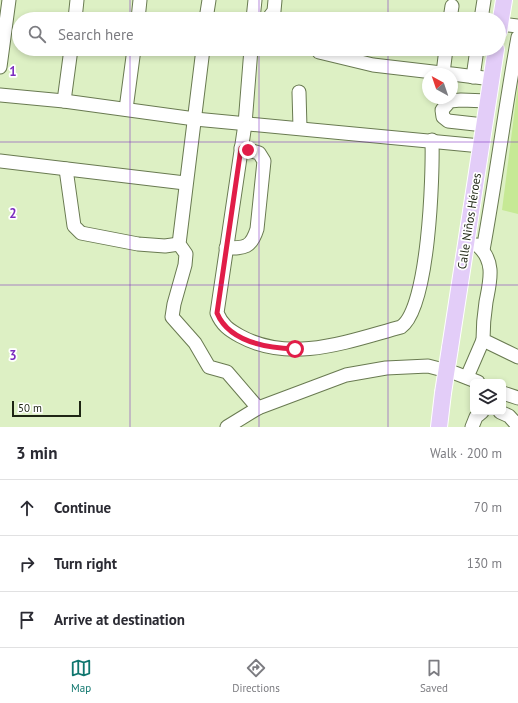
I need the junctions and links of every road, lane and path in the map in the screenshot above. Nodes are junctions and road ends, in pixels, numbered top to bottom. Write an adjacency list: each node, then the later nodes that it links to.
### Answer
1 (9, 0): 29 (street)
2 (77, 0): 10 (street)
3 (140, 0): 11 (street)
4 (208, 0): 12 (street)
5 (255, 0): 13 (street)
6 (275, 0): 14 (street)
7 (484, 0): 16 (street)
8 (504, 0): 17 (main road)
9 (452, 6): 15 (street)
10 (76, 12)
11 (139, 12)
12 (207, 12)
13 (254, 12)
14 (273, 12)
15 (451, 12)
16 (482, 12)
17 (502, 12)
18 (518, 26): 19 (street)
19 (506, 27)
20 (518, 37): 53 (street)
21 (70, 56): 37 (street)
22 (133, 56): 39 (street)
23 (202, 56): 40 (street)
24 (250, 56): 41 (street)
25 (336, 56): 31 (street)
26 (447, 56): 30 (street)
27 (476, 56): 33 (street)
28 (495, 56): 34 (main road, Calle Niños Héroes)
29 (0, 67)
30 (448, 68)
31 (422, 71)
32 (458, 75): 33 (street)
33 (473, 77): 34 (street)
34 (492, 79): 38 (main road, Calle Niños Héroes)
35 (299, 92): 43 (street)
36 (0, 95): 37 (street)
37 (64, 101): 39 (street)
38 (488, 101): 42 (main road, Calle Niños Héroes); 42 (street)
39 (126, 110): 40 (street)
40 (195, 119): 41 (street); 49 (street)
41 (245, 124): 43 (street); 46 (street)
42 (484, 125): 45 (main road, Calle Niños Héroes)
43 (300, 128): 44 (street)
44 (432, 140): 45 (street); 52 (street)
45 (481, 146): 50 (main road, Calle Niños Héroes)
46 (241, 148): 52 (street); 52 (street)
47 (0, 161): 48 (street)
48 (66, 169): 49 (street); 51 (street)
49 (186, 183): 51 (street)
50 (466, 236): 53 (street); 65 (main road, Calle Niños Héroes, bridge)
51 (179, 244): 60 (street)
52 (226, 248)
53 (483, 250): 54 (street)
54 (482, 340): 55 (street); 57 (street)
55 (518, 357)
56 (470, 379): 60 (street)
57 (472, 379)
58 (506, 394): 59 (street)
59 (518, 398)
60 (258, 408): 64 (street)
61 (478, 415): 66 (street)
62 (506, 415): 63 (street)
63 (518, 426)
64 (227, 427)
65 (438, 427)
66 (472, 427)

